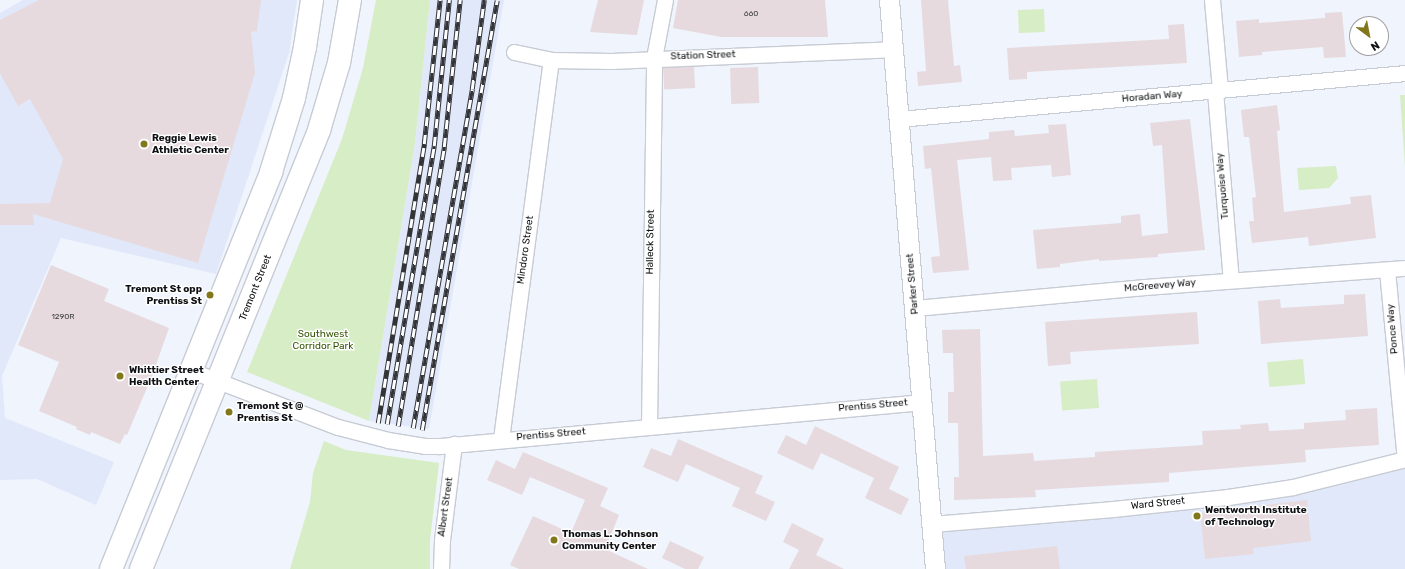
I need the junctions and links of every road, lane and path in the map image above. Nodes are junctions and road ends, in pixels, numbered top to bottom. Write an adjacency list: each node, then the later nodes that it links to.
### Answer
1 (312, 0): 17 (main road)
2 (350, 0): 18 (main road, Tremont Street)
3 (665, 0): 8 (street, Halleck Street)
4 (889, 0): 6 (street, Parker Street)
5 (1212, 0): 11 (street, Turquoise Way)
6 (892, 49): 8 (street, Station Street); 12 (street, Parker Street)
7 (514, 52): 9 (street, Station Street)
8 (654, 58): 9 (street, Station Street); 20 (street, Halleck Street)
9 (551, 60): 21 (street, Mindoro Street)
10 (1405, 73): 11 (street, Horadan Way)
11 (1218, 91): 12 (street, Horadan Way); 15 (street, Turquoise Way)
12 (899, 119): 16 (street, Parker Street)
13 (1405, 268): 14 (street, McGreevey Way)
14 (1388, 270): 15 (street, McGreevey Way); 23 (street, Ponce Way)
15 (1231, 280): 16 (street, McGreevey Way)
16 (915, 308): 19 (street, Parker Street)
17 (192, 371): 18 (street, Prentiss Street); 25 (main road)
18 (217, 380): 22 (street, Prentiss Street); 26 (main road, Tremont Street)
19 (921, 402): 20 (street, Prentiss Street); 24 (street, Parker Street)
20 (649, 426): 21 (street, Prentiss Street)
21 (501, 439): 22 (street, Prentiss Street)
22 (454, 444): 27 (street, Albert Street)
23 (1405, 459): 24 (street, Ward Street)
24 (932, 524): 28 (street, Parker Street)
25 (111, 569)
26 (141, 569)
27 (441, 569)
28 (935, 569)

